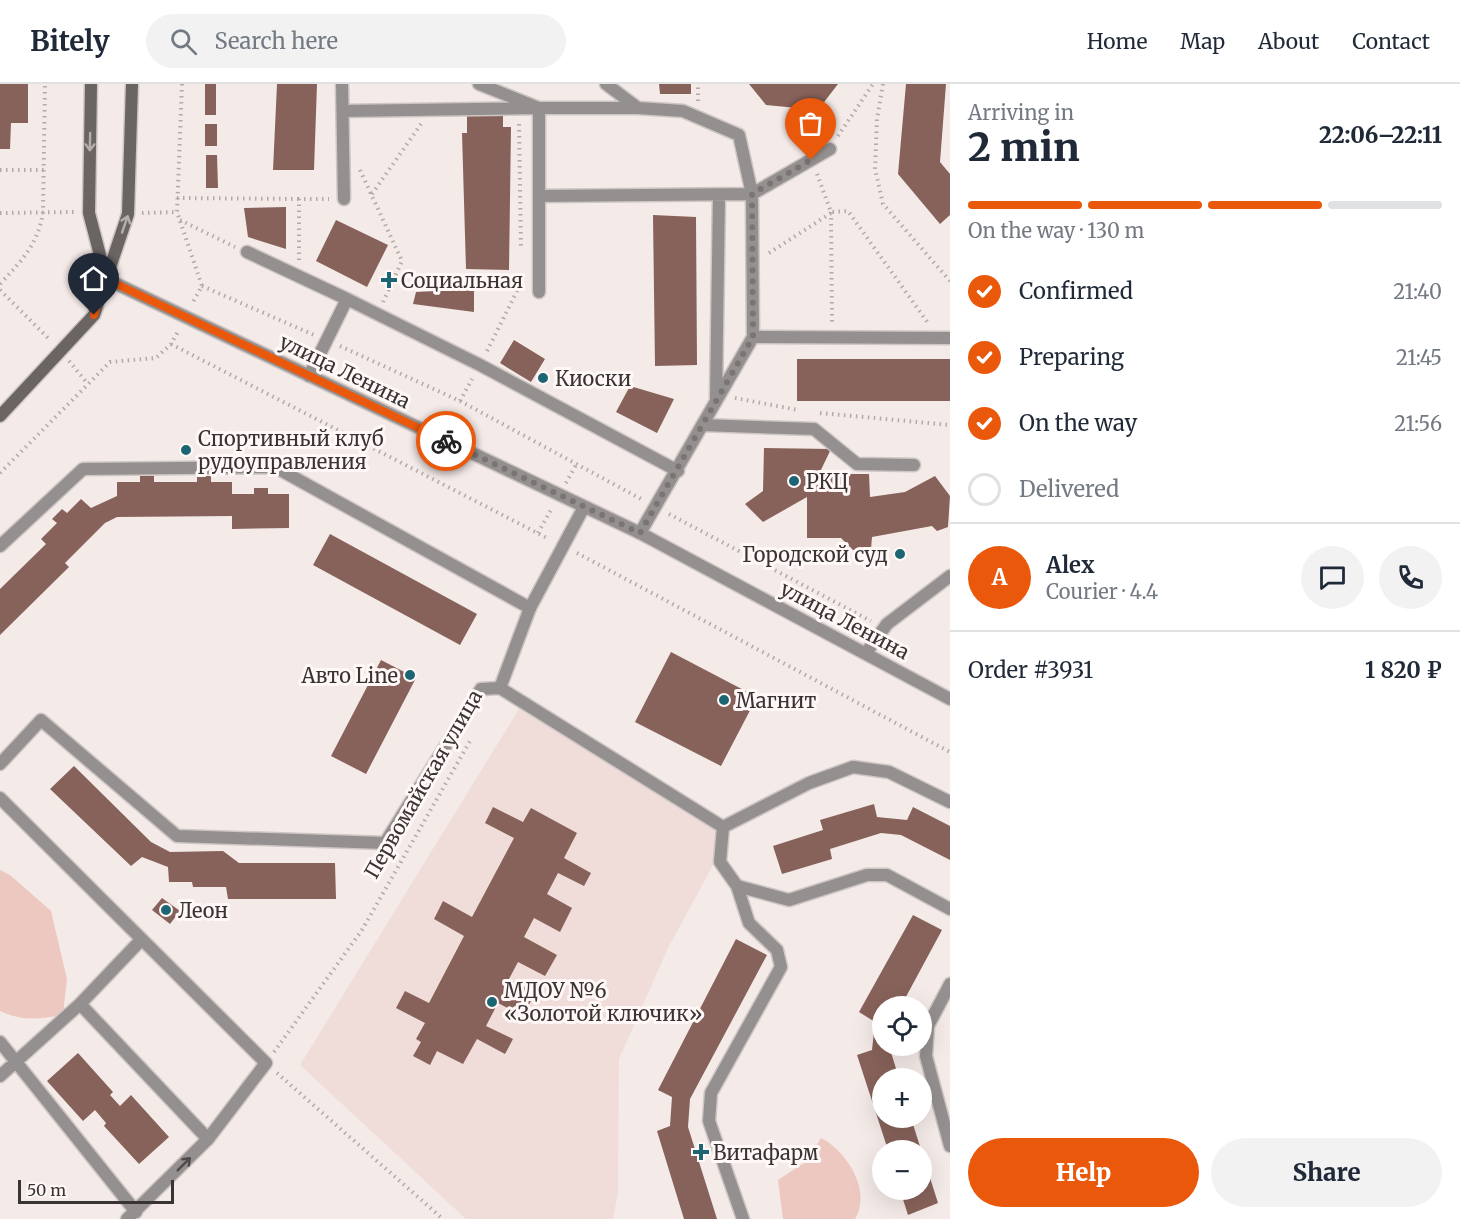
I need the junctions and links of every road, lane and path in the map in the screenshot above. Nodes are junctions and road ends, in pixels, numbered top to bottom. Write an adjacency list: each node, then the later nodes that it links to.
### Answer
1 (45, 84): 19 (path)
2 (91, 84): 36 (main road, one-way to 36)
3 (132, 84): 36 (main road, one-way to 3)
4 (182, 84): 24 (path)
5 (342, 84): 14 (street)
6 (479, 84): 11 (street)
7 (606, 84): 12 (street)
8 (873, 84): 15 (path)
9 (883, 84): 37 (path)
10 (519, 108): 11 (street); 13 (street); 31 (path)
11 (539, 108): 12 (street); 23 (street)
12 (638, 108): 20 (street)
13 (431, 110): 14 (street); 21 (path)
14 (343, 111): 26 (street)
15 (830, 149): 16 (street)
16 (811, 160): 20 (street); 29 (path)
17 (357, 164): 21 (path)
18 (0, 170): 19 (path)
19 (44, 170): 27 (path)
20 (752, 194): 22 (street); 33 (street)
21 (371, 195): 43 (path)
22 (718, 195): 23 (street); 54 (street)
23 (540, 196): 41 (street)
24 (177, 198): 25 (path); 30 (path)
25 (299, 199): 26 (path); 35 (path)
26 (344, 199)
27 (43, 212): 28 (path); 38 (path)
28 (0, 213)
29 (831, 213): 33 (path); 46 (path); 47 (path)
30 (179, 219): 32 (path); 39 (path)
31 (521, 250)
32 (247, 252): 35 (street)
33 (753, 263): 45 (street)
34 (521, 274): 51 (path)
35 (298, 276): 42 (street)
36 (106, 279): 44 (street, улица Ленина); 50 (main road)
37 (950, 281)
38 (0, 284)
39 (202, 285): 44 (path); 48 (path)
40 (0, 290): 50 (path)
41 (539, 292)
42 (347, 299): 43 (street); 48 (street)
43 (377, 314): 51 (street)
44 (186, 316): 52 (street, улица Ленина)
45 (753, 337): 46 (street); 54 (street)
46 (832, 338): 47 (street)
47 (945, 338)
48 (327, 340): 52 (street); 55 (path)
49 (171, 344): 53 (path)
50 (62, 352): 53 (path); 58 (main road)
51 (480, 365): 55 (path); 62 (street)
52 (309, 376): 66 (street, улица Ленина)
53 (88, 384): 63 (path)
54 (717, 397): 56 (path); 59 (street)
55 (460, 401): 65 (path)
56 (804, 411)
57 (815, 412): 60 (path)
58 (0, 416)
59 (702, 425): 61 (street); 62 (street)
60 (950, 425)
61 (914, 465)
62 (678, 471): 67 (street)
63 (0, 473)
64 (650, 492): 65 (path)
65 (644, 501): 67 (path)
66 (584, 507): 68 (street, улица Ленина); 71 (street, Первомайская улица)
67 (656, 507): 68 (street); 72 (path)
68 (640, 533): 73 (street, улица Ленина)
69 (0, 546): 71 (street)
70 (950, 576): 72 (street)
71 (530, 608): 74 (street, Первомайская улица)
72 (884, 628): 73 (street)
73 (867, 653): 75 (street, улица Ленина)
74 (500, 688): 77 (street); 80 (street)
75 (950, 699)
76 (472, 738): 87 (path, Первомайская улица)
77 (0, 764)
78 (0, 798): 83 (street)
79 (950, 802): 80 (street)
80 (723, 827): 81 (street)
81 (737, 886): 82 (street); 94 (street)
82 (950, 909)
83 (141, 940): 85 (street); 87 (street)
84 (950, 984): 91 (street)
85 (80, 1004): 88 (street); 90 (street)
86 (0, 1042): 88 (street)
87 (266, 1063): 90 (street); 93 (path)
88 (16, 1064): 89 (street); 92 (street)
89 (0, 1076)
90 (208, 1139): 92 (street, one-way to 90)
91 (950, 1146)
92 (131, 1216)
93 (443, 1219)
94 (743, 1219)

